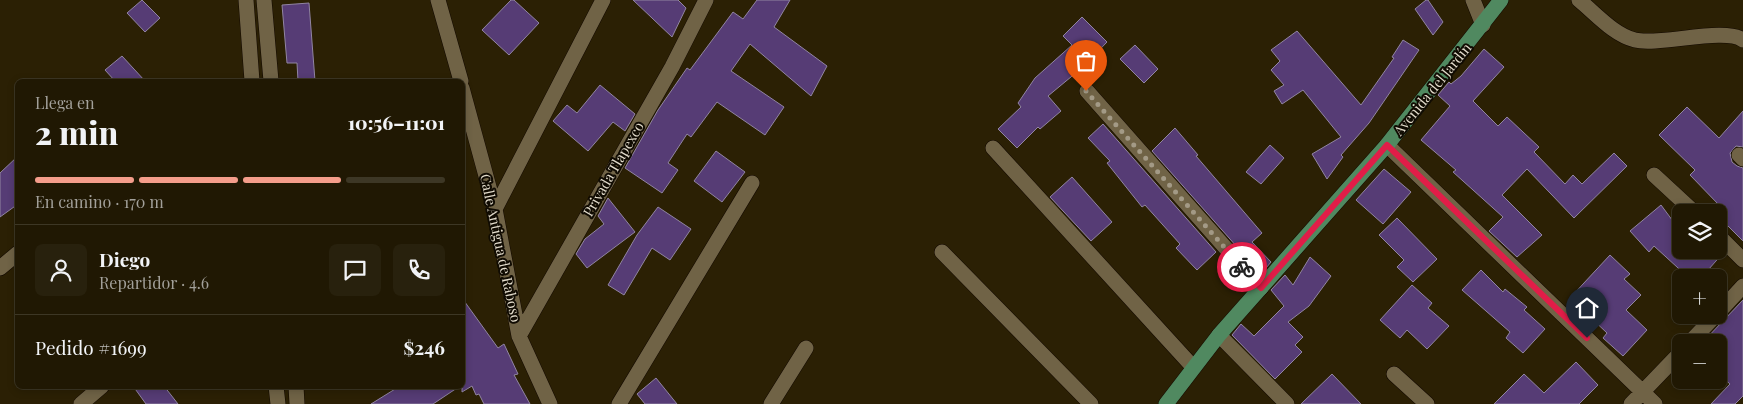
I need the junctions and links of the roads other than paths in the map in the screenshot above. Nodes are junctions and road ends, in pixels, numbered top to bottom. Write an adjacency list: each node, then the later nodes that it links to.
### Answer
1 (246, 0): 11 (street)
2 (264, 0): 12 (street)
3 (438, 0): 13 (street)
4 (603, 0): 21 (street)
5 (706, 0): 33 (street, Privada Tlapexco)
6 (1472, 0): 9 (street)
7 (1501, 0): 9 (main road, Avenida del Jardín)
8 (1579, 0): 10 (street)
9 (1483, 25): 16 (main road, Avenida del Jardín)
10 (1743, 40)
11 (252, 79)
12 (272, 79)
13 (460, 79)
14 (1086, 91): 28 (street)
15 (465, 99): 21 (street, Calle Antigua de Raboso)
16 (1387, 145): 28 (main road, Avenida del Jardín); 41 (street)
17 (993, 148): 36 (street)
18 (1654, 174): 20 (street)
19 (752, 183): 46 (street)
20 (1686, 204)
21 (496, 209): 33 (street, Calle Antigua de Raboso)
22 (1727, 244): 25 (street)
23 (942, 252): 48 (street)
24 (15, 256): 26 (street)
25 (1743, 260)
26 (0, 268)
27 (1743, 286): 29 (street)
28 (1261, 288): 32 (main road, Avenida del Jardín)
29 (1727, 303)
30 (1707, 324): 31 (street)
31 (1698, 334)
32 (1219, 335): 36 (main road, Avenida del Jardín); 50 (street)
33 (519, 336): 45 (street, Calle Antigua de Raboso)
34 (806, 348): 47 (street)
35 (1672, 362): 41 (street)
36 (1193, 367): 49 (main road, Avenida del Jardín)
37 (1394, 374): 51 (street)
38 (98, 389): 42 (street)
39 (276, 389): 43 (street)
40 (296, 389): 44 (street)
41 (1644, 392): 52 (street); 53 (street)
42 (81, 404)
43 (278, 404)
44 (297, 404)
45 (550, 404)
46 (619, 404)
47 (771, 404)
48 (1091, 404)
49 (1166, 404)
50 (1287, 404)
51 (1427, 404)
52 (1631, 404)
53 (1655, 404)

